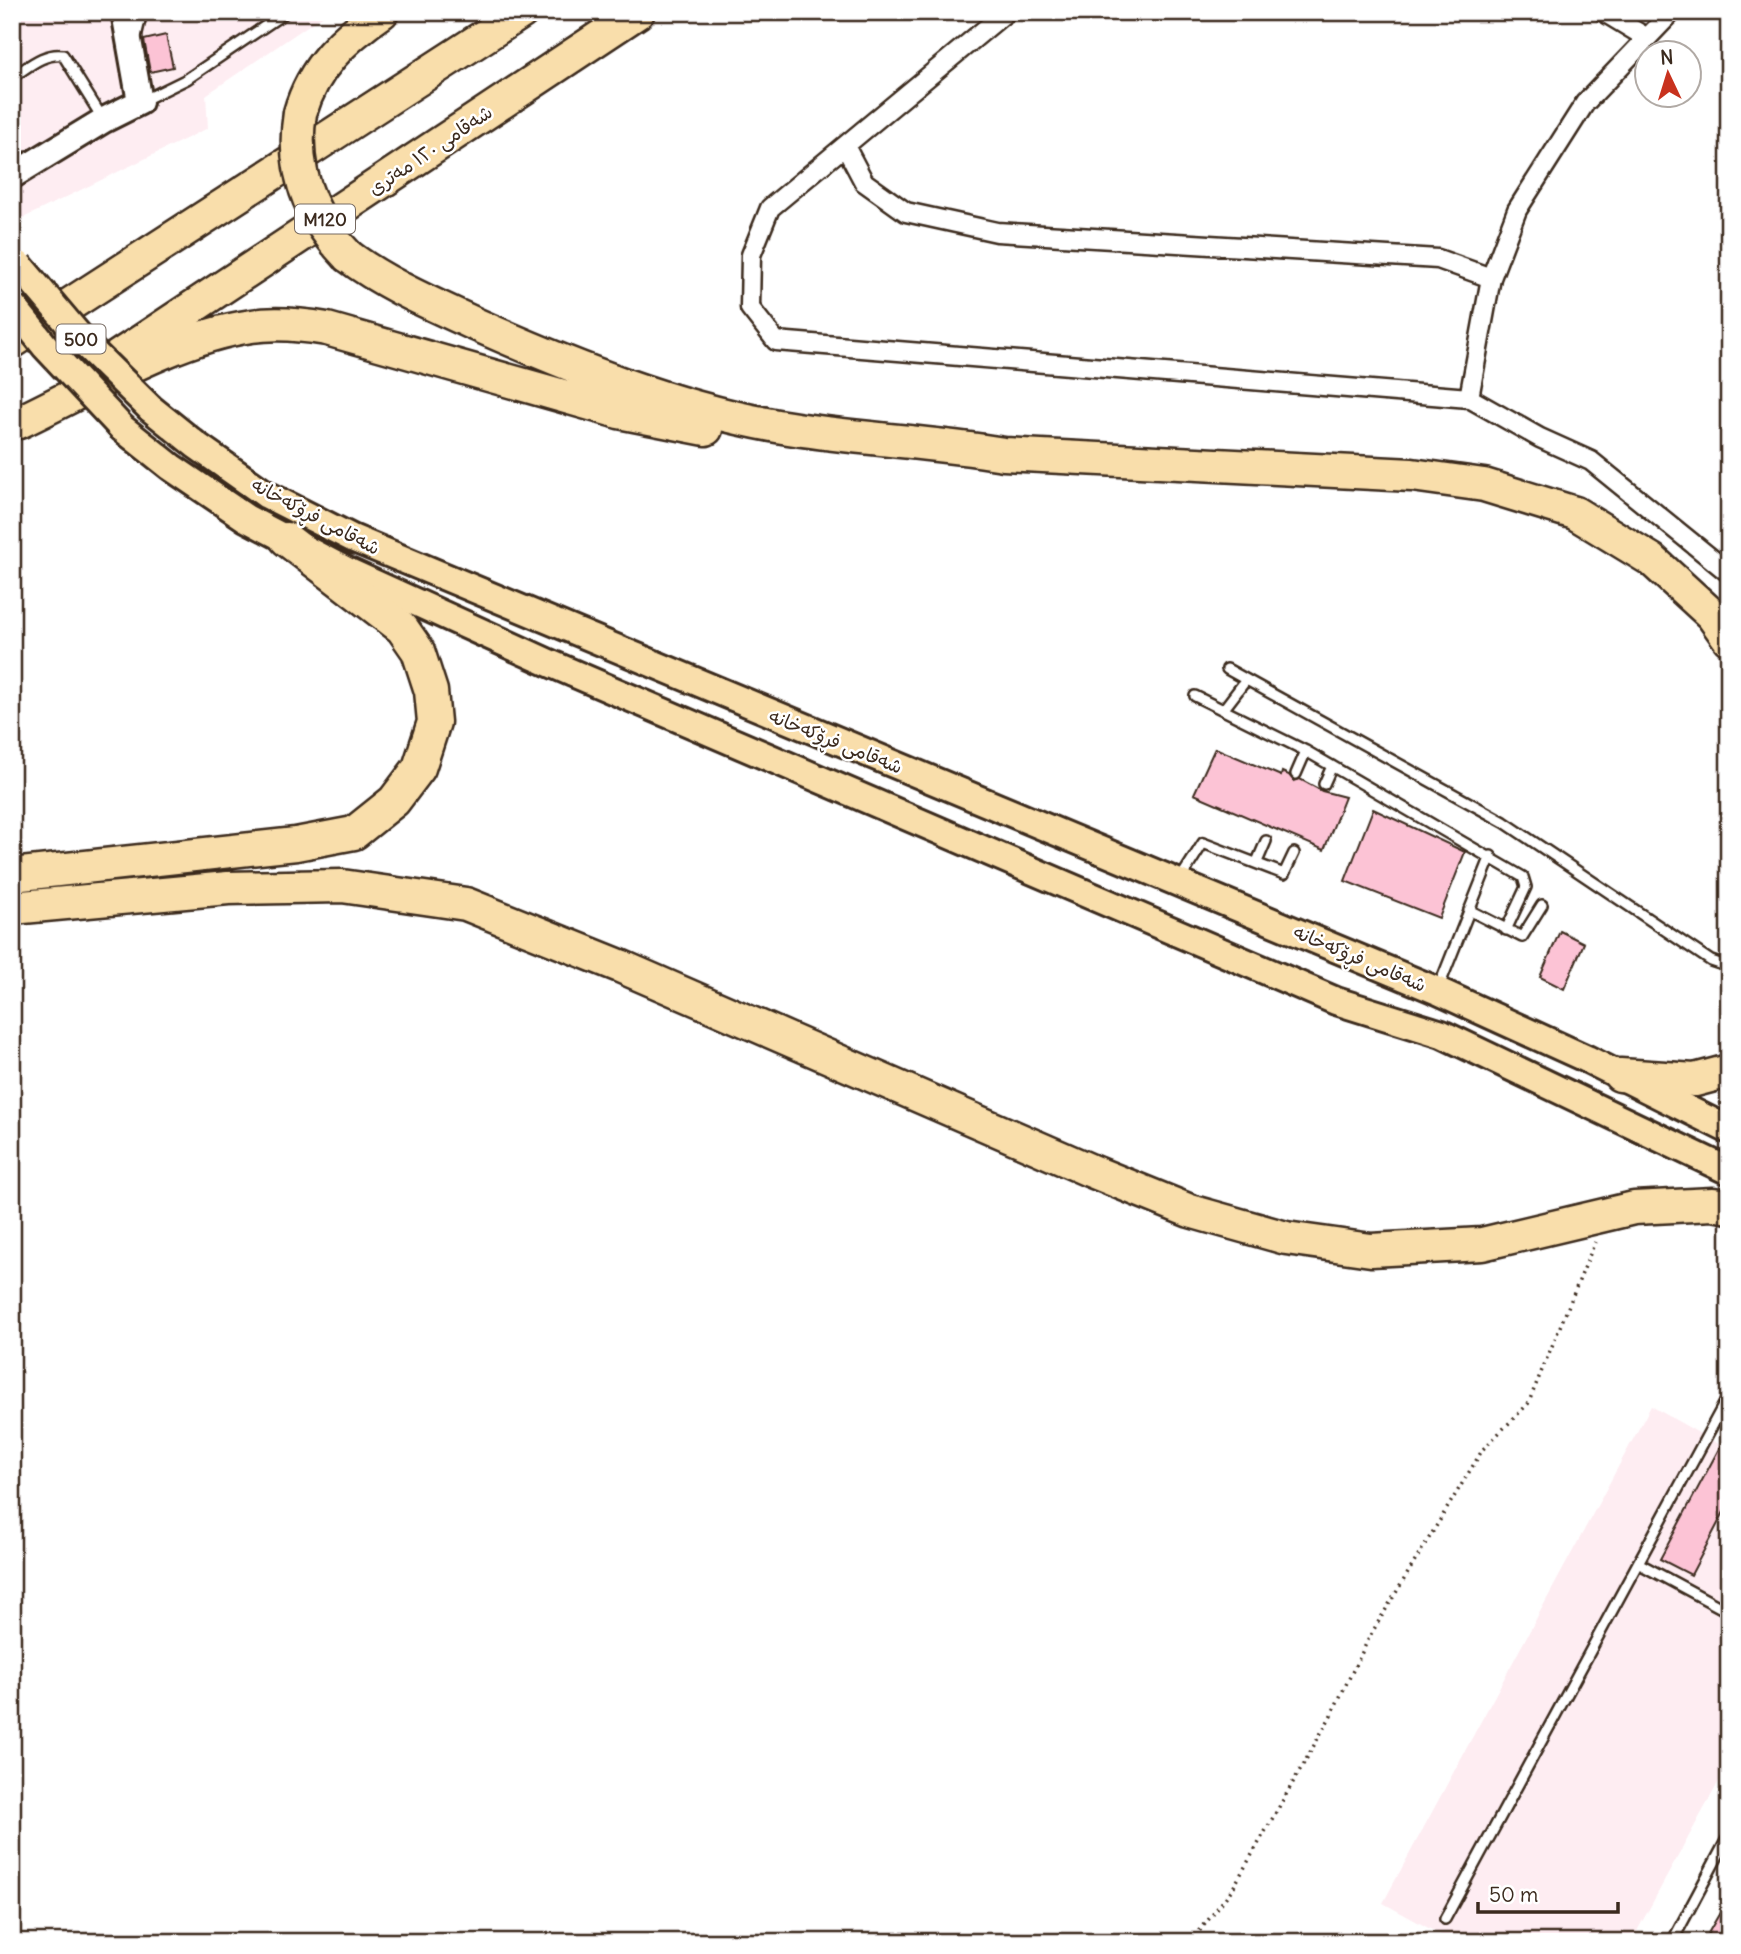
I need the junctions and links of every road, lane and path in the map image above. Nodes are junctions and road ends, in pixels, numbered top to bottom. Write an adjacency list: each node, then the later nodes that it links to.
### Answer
1 (124, 12): 11 (street)
2 (142, 12): 11 (lane)
3 (286, 12): 14 (lane)
4 (382, 12): 24 (highway, bridge)
5 (522, 12): 21 (highway)
6 (638, 12): 23 (highway, شەقامی ١٢٠ مەتری / M120)
7 (1006, 12): 16 (street)
8 (1604, 12): 10 (street)
9 (1672, 12): 10 (street)
10 (1647, 38)
11 (132, 52): 14 (street)
12 (1632, 53): 19 (street)
13 (12, 77): 15 (lane)
14 (140, 102): 15 (street)
15 (104, 120): 17 (street)
16 (845, 146): 19 (street); 22 (street)
17 (15, 169)
18 (16, 259): 41 (main road, شەقامی فڕۆکەخانە / 500, bridge)
19 (1492, 278): 22 (street)
20 (12, 305): 25 (main road, شەقامی فڕۆکەخانە, bridge)
21 (12, 342)
22 (1469, 398): 26 (street)
23 (16, 424): 24 (highway)
24 (1004, 454): 27 (highway)
25 (286, 539): 40 (highway); 48 (main road, شەقامی فڕۆکەخانە)
26 (1729, 573)
27 (1729, 639)
28 (1227, 669): 29 (lane)
29 (1246, 680): 31 (lane); 46 (lane)
30 (1195, 696): 31 (lane)
31 (1223, 710): 32 (lane)
32 (1306, 751): 33 (lane); 34 (lane)
33 (1332, 766): 35 (lane); 38 (lane)
34 (1296, 774)
35 (1324, 784)
36 (1266, 841): 39 (lane)
37 (1294, 853): 39 (lane)
38 (1490, 856): 44 (lane); 45 (lane)
39 (1257, 862): 41 (lane)
40 (12, 875)
41 (1178, 883): 47 (main road, شەقامی فڕۆکەخانە)
42 (1542, 905): 45 (lane)
43 (12, 908): 53 (highway)
44 (1469, 910): 45 (lane); 47 (lane)
45 (1506, 930)
46 (1729, 967)
47 (1448, 996): 48 (main road); 50 (main road, شەقامی فڕۆکەخانە)
48 (1442, 1034): 52 (main road, شەقامی فڕۆکەخانە)
49 (1729, 1071): 50 (highway)
50 (1620, 1075): 51 (main road, شەقامی فڕۆکەخانە)
51 (1729, 1130)
52 (1726, 1162)
53 (1729, 1208)
54 (1605, 1237): 60 (path)
55 (1729, 1395): 56 (lane)
56 (1638, 1563): 57 (lane); 59 (lane)
57 (1729, 1612)
58 (1729, 1835): 61 (lane)
59 (1445, 1919)
60 (1191, 1942)
61 (1672, 1942)

